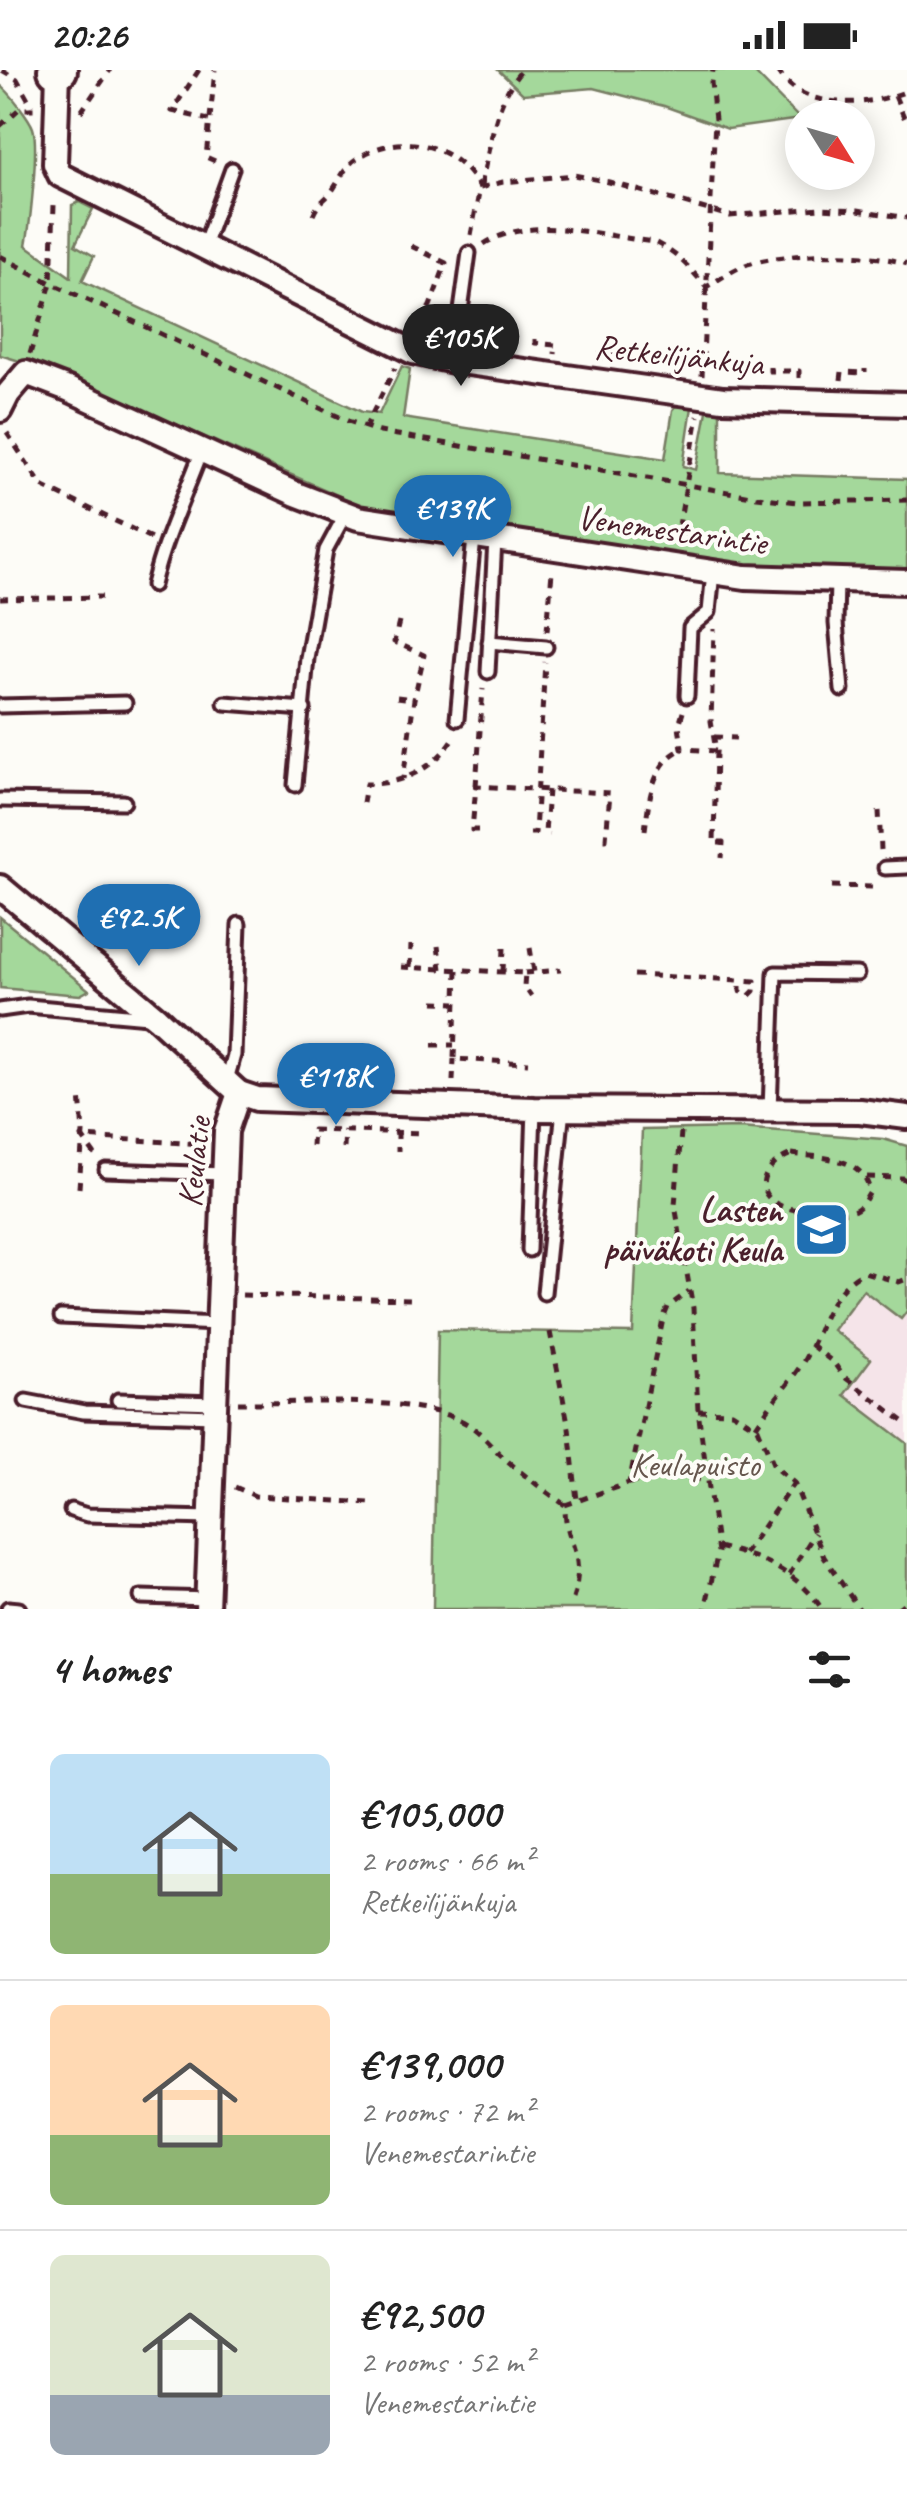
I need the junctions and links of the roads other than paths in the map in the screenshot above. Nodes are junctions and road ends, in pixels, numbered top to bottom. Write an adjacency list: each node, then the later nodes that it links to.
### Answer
1 (58, 71): 3 (street, Retkeilijänkuja)
2 (232, 168): 3 (lane)
3 (202, 249): 5 (street, Retkeilijänkuja)
4 (469, 253): 5 (lane)
5 (454, 361): 6 (street, Retkeilijänkuja)
6 (907, 404)
7 (1, 418): 8 (street, Venemestarintie)
8 (202, 450): 9 (street, Venemestarintie); 14 (lane)
9 (346, 513): 10 (street, Venemestarintie); 23 (lane)
10 (484, 538): 11 (street, Venemestarintie); 15 (lane); 24 (lane)
11 (714, 572): 12 (street, Venemestarintie); 19 (lane)
12 (838, 580): 13 (street, Venemestarintie); 18 (lane)
13 (907, 582)
14 (153, 585)
15 (490, 642): 16 (lane); 17 (lane)
16 (546, 647)
17 (488, 672)
18 (842, 690)
19 (687, 696)
20 (125, 703): 22 (lane)
21 (226, 703): 23 (lane)
22 (0, 706)
23 (304, 709): 25 (lane)
24 (458, 718)
25 (295, 786)
26 (0, 800): 27 (lane)
27 (124, 802)
28 (885, 868): 29 (lane)
29 (907, 868)
30 (0, 888): 34 (street)
31 (239, 924): 35 (lane)
32 (857, 974): 38 (lane)
33 (0, 1010): 34 (lane)
34 (157, 1018): 35 (street)
35 (233, 1086): 36 (street, Keulatie); 41 (street, Keulatie)
36 (534, 1108): 37 (street, Keulatie); 42 (lane)
37 (563, 1108): 38 (street, Keulatie); 43 (lane)
38 (770, 1110): 39 (street, Keulatie)
39 (907, 1117)
40 (106, 1170): 41 (lane)
41 (224, 1174): 45 (street, Keulatie)
42 (529, 1250)
43 (544, 1293)
44 (61, 1317): 45 (lane)
45 (218, 1324): 48 (street, Keulatie)
46 (118, 1400): 48 (lane)
47 (26, 1402): 48 (lane)
48 (215, 1410): 50 (street, Keulatie)
49 (71, 1510): 50 (lane)
50 (211, 1518): 52 (street, Keulatie)
51 (141, 1597): 52 (lane)
52 (207, 1604)
53 (8, 1608): 54 (lane)
54 (19, 1609)

